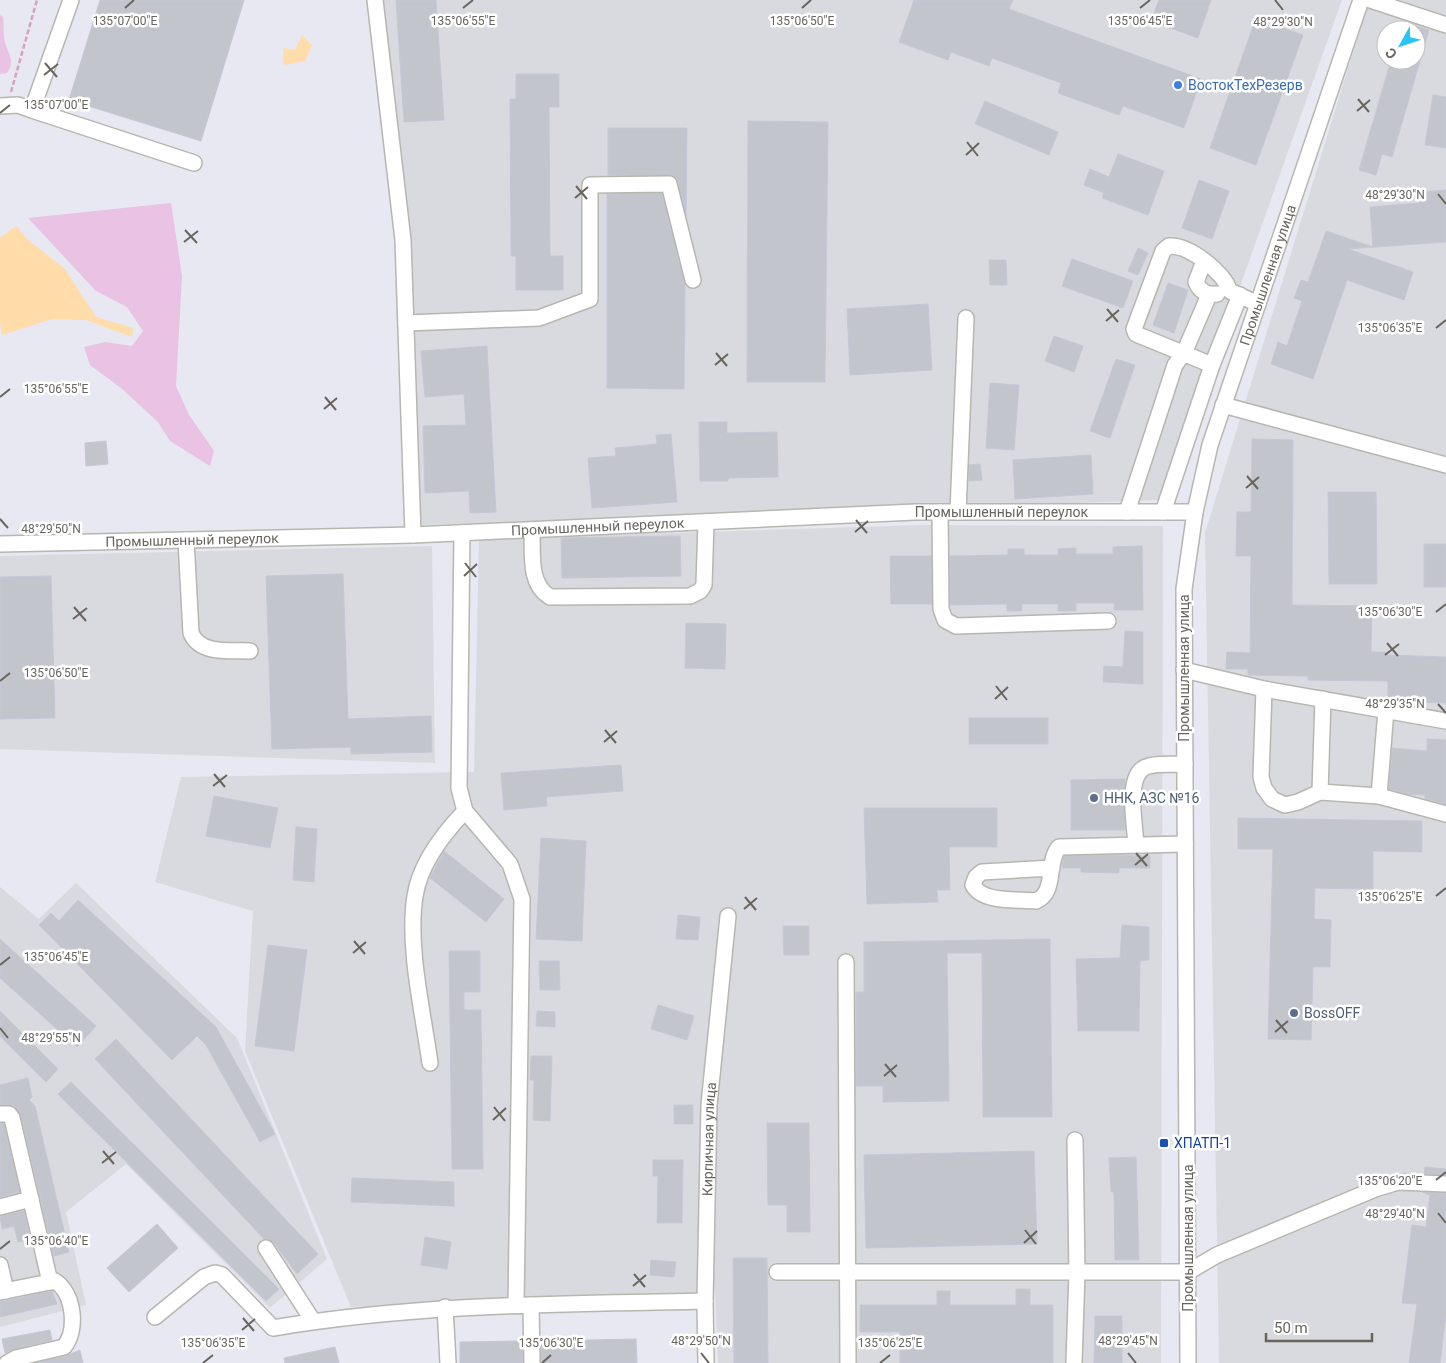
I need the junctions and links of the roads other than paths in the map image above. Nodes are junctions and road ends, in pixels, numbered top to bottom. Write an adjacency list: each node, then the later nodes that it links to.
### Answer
1 (71, 0): 7 (street)
2 (375, 0): 15 (street)
3 (1361, 0): 13 (street, Промышленная улица)
4 (1370, 0): 5 (street)
5 (1446, 25)
6 (3, 106): 7 (street)
7 (32, 110): 8 (street)
8 (194, 163)
9 (1204, 260): 11 (street); 12 (street); 16 (street)
10 (693, 280): 15 (street)
11 (1235, 293): 12 (street); 13 (street); 17 (street)
12 (1208, 295): 16 (street)
13 (1258, 304): 18 (street, Промышленная улица)
14 (966, 318): 21 (street)
15 (406, 323): 28 (street)
16 (1184, 353): 17 (street); 22 (street)
17 (1212, 365): 23 (street)
18 (1223, 406): 19 (street); 24 (street, Промышленная улица)
19 (1446, 465)
20 (940, 512): 21 (street, Промышленный переулок); 25 (street, Промышленный переулок); 31 (street)
21 (958, 512): 22 (street, Промышленный переулок)
22 (1127, 512): 23 (street, Промышленный переулок)
23 (1163, 512): 24 (street, Промышленный переулок)
24 (1194, 512): 33 (street, Промышленная улица)
25 (706, 522): 26 (street, Промышленный переулок); 26 (street)
26 (532, 530): 27 (street, Промышленный переулок)
27 (462, 533): 28 (street, Промышленный переулок); 41 (street)
28 (413, 535): 29 (street, Промышленный переулок)
29 (186, 540): 30 (street, Промышленный переулок); 32 (street)
30 (0, 544)
31 (1108, 621)
32 (250, 650)
33 (1184, 670): 34 (street); 38 (street, Промышленная улица)
34 (1264, 689): 35 (street); 39 (street)
35 (1323, 699): 36 (street); 39 (street)
36 (1386, 710): 37 (street); 40 (street)
37 (1446, 721)
38 (1185, 764): 43 (street, Промышленная улица); 44 (street)
39 (1320, 792): 40 (street)
40 (1380, 796): 42 (street)
41 (465, 811): 48 (street); 63 (street)
42 (1446, 814)
43 (1185, 844): 44 (street); 59 (street, Промышленная улица)
44 (1136, 845): 45 (street)
45 (1052, 868): 45 (street)
46 (728, 916): 62 (street, Кирпичная улица)
47 (846, 962): 57 (street)
48 (430, 1063)
49 (0, 1114): 52 (street)
50 (1075, 1140): 58 (street)
51 (1446, 1184): 59 (street)
52 (31, 1199): 53 (street); 60 (street)
53 (0, 1207)
54 (266, 1248): 66 (street)
55 (0, 1265): 61 (street)
56 (777, 1272): 57 (street)
57 (846, 1272): 58 (street); 71 (street)
58 (1077, 1272): 59 (street); 72 (street)
59 (1188, 1272): 73 (street, Промышленная улица)
60 (50, 1282): 61 (street); 67 (street)
61 (3, 1292)
62 (705, 1301): 63 (street); 70 (street, Кирпичная улица)
63 (524, 1305): 64 (street); 69 (street)
64 (445, 1307): 66 (street); 68 (street)
65 (155, 1317): 66 (street)
66 (314, 1321)
67 (7, 1363)
68 (448, 1363)
69 (532, 1363)
70 (706, 1363)
71 (848, 1363)
72 (1074, 1363)
73 (1188, 1363)

